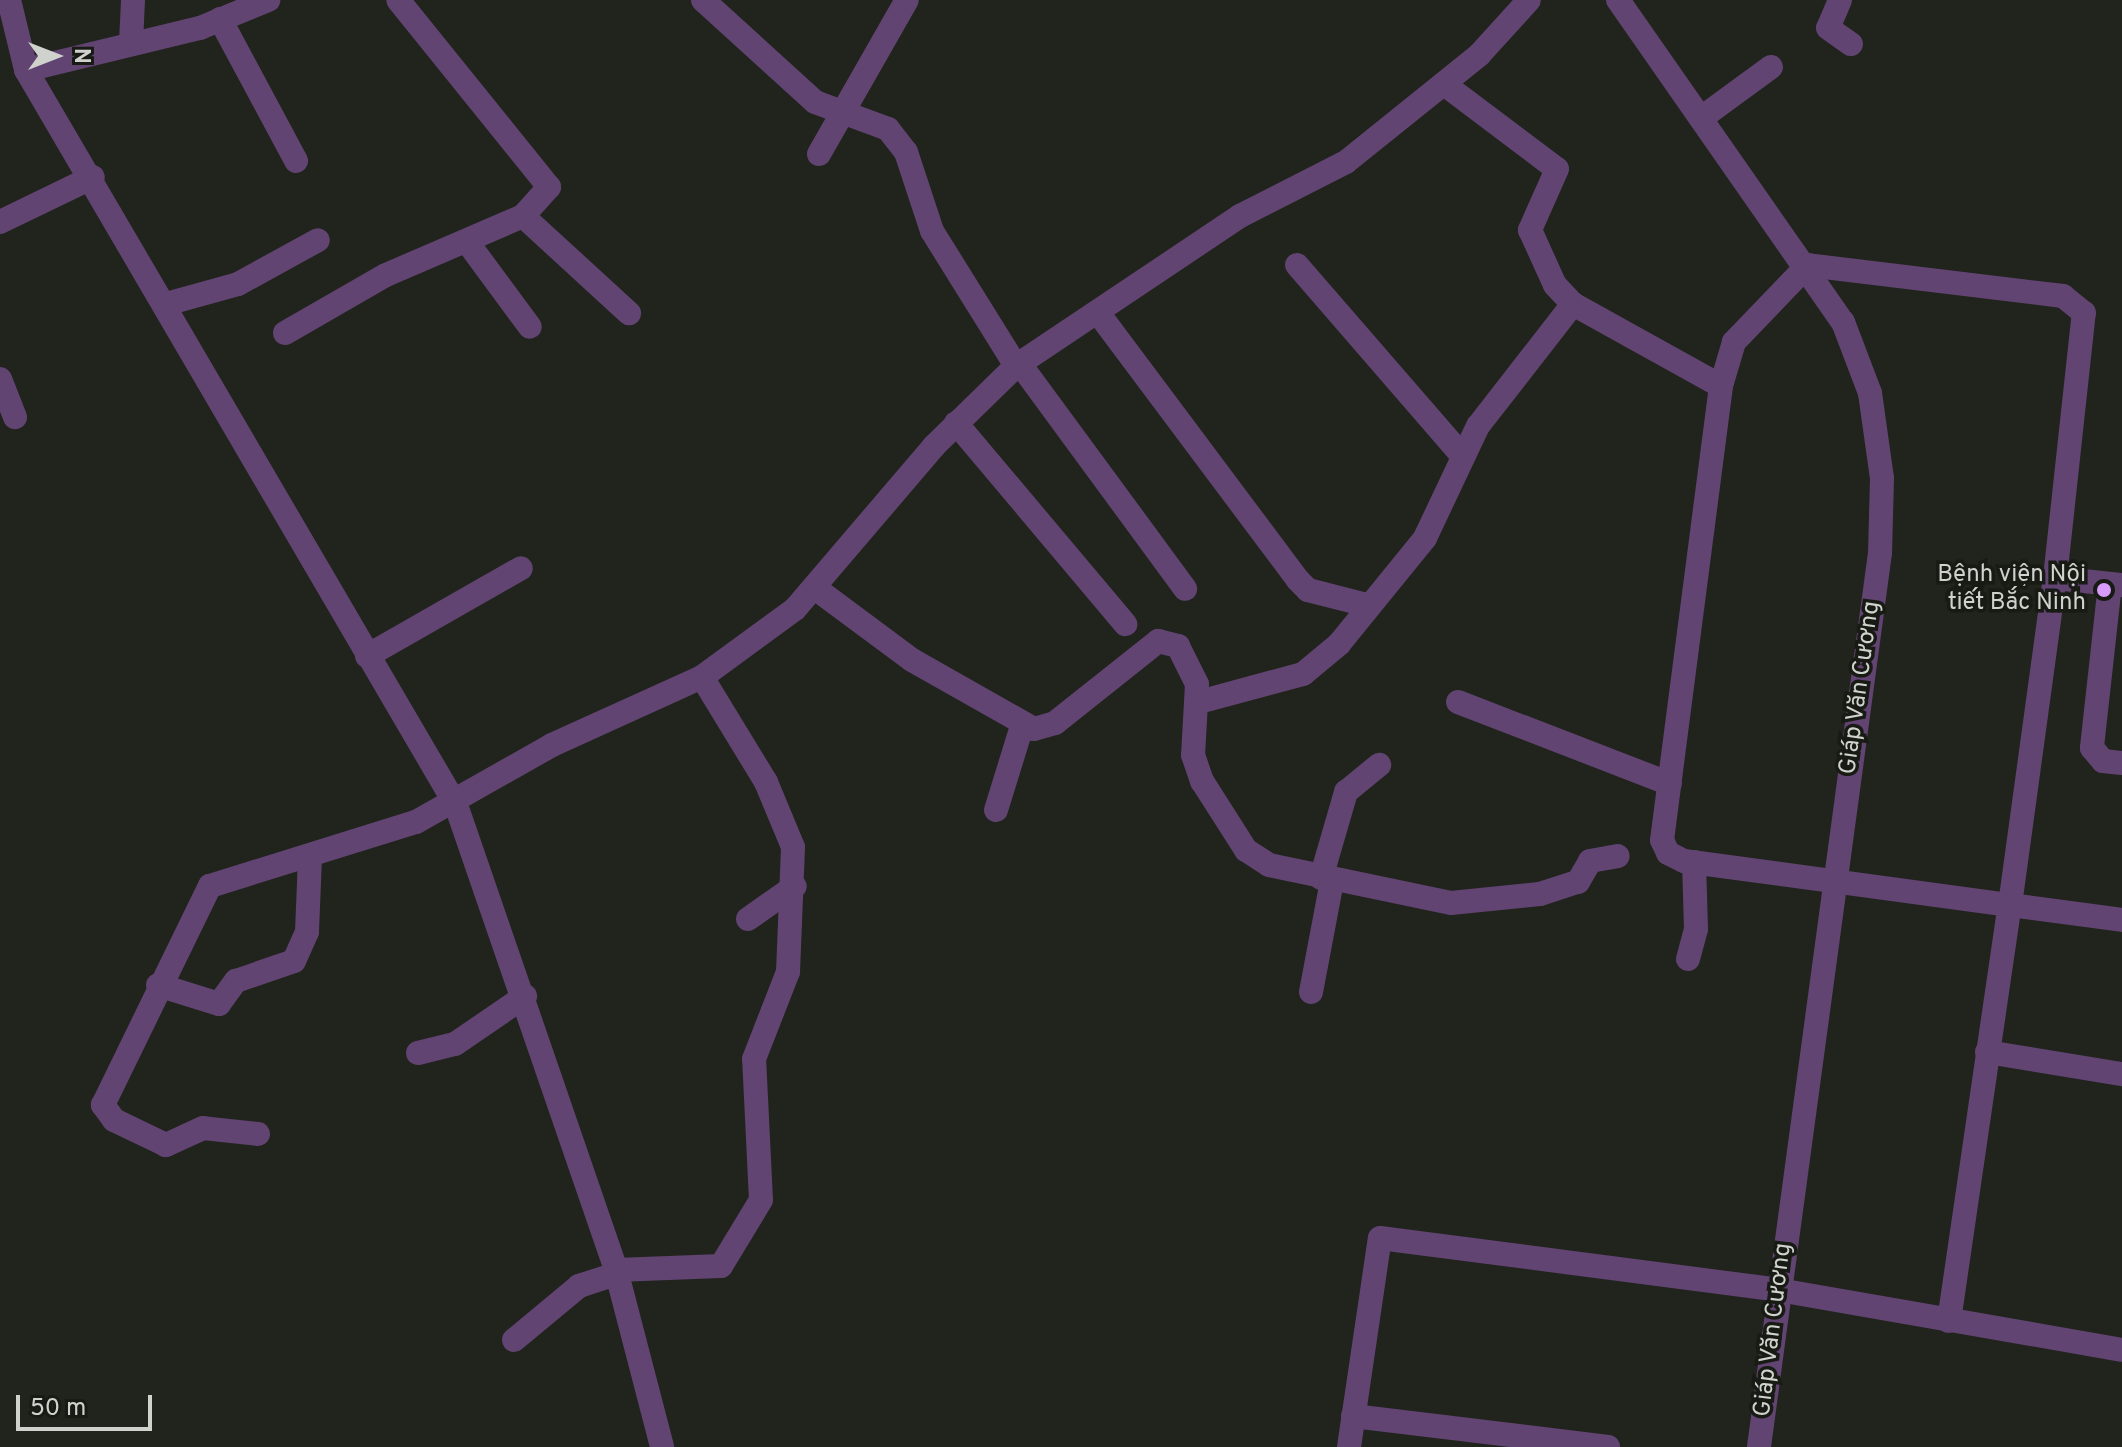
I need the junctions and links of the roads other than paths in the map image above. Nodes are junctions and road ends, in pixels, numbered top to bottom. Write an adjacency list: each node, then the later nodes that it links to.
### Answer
1 (9, 0): 14 (street)
2 (133, 0): 11 (street)
3 (268, 0): 10 (street)
4 (398, 0): 21 (street)
5 (703, 0): 16 (street)
6 (907, 0): 16 (street)
7 (1529, 0): 15 (street)
8 (1618, 0): 17 (street, Giáp Văn Cương)
9 (1840, 0): 12 (street)
10 (220, 19): 11 (street); 19 (street)
11 (131, 43): 14 (street)
12 (1851, 44)
13 (1771, 67): 17 (street)
14 (26, 70): 20 (street)
15 (1444, 84): 28 (street); 30 (street)
16 (839, 110): 18 (street); 33 (street)
17 (1704, 116): 26 (street, Giáp Văn Cương)
18 (819, 154)
19 (296, 161)
20 (93, 177): 22 (street); 27 (street)
21 (523, 216): 24 (street); 29 (street)
22 (0, 222)
23 (318, 240): 27 (street)
24 (468, 243): 31 (street); 32 (street)
25 (1297, 265): 38 (street)
26 (1808, 265): 35 (street); 40 (street); 60 (street, Giáp Văn Cương)
27 (166, 304): 46 (street)
28 (1573, 304): 35 (street); 38 (street)
29 (629, 313)
30 (1099, 314): 33 (street); 44 (street)
31 (530, 327)
32 (285, 333)
33 (1018, 365): 37 (street); 43 (street)
34 (0, 379): 36 (street)
35 (1721, 386): 53 (street)
36 (15, 417)
37 (956, 423): 42 (street); 45 (street)
38 (1461, 454): 44 (street)
39 (521, 568): 46 (street)
40 (2055, 578): 41 (street); 62 (street)
41 (2116, 584): 51 (street)
42 (815, 588): 47 (street); 50 (street)
43 (1185, 589)
44 (1367, 605): 48 (street)
45 (1125, 624)
46 (367, 656): 54 (street)
47 (702, 677): 54 (street); 61 (street)
48 (1199, 702): 50 (street); 59 (street)
49 (1458, 702): 53 (street)
50 (1023, 723): 55 (street)
51 (2122, 763)
52 (1379, 765): 59 (street)
53 (1670, 784): 58 (street)
54 (456, 805): 57 (street); 68 (street)
55 (996, 810)
56 (1618, 856): 59 (street)
57 (310, 857): 66 (street); 66 (street)
58 (1694, 862): 60 (street); 65 (street)
59 (1327, 879): 67 (street)
60 (1833, 881): 62 (street); 74 (street, Giáp Văn Cương)
61 (795, 886): 63 (street); 73 (street)
62 (2010, 905): 64 (street); 69 (street)
63 (748, 919)
64 (2122, 920)
65 (1688, 959)
66 (158, 985): 72 (street)
67 (1311, 992)
68 (525, 996): 70 (street); 73 (street)
69 (1987, 1052): 71 (street); 75 (street)
70 (418, 1053)
71 (2122, 1074)
72 (258, 1134)
73 (616, 1272): 76 (street); 80 (street)
74 (1779, 1290): 75 (street); 78 (street); 82 (street, Giáp Văn Cương)
75 (1949, 1321): 77 (street)
76 (514, 1340)
77 (2122, 1350)
78 (1353, 1416): 79 (street); 81 (street)
79 (1598, 1446)
80 (662, 1447)
81 (1349, 1447)
82 (1759, 1447)

